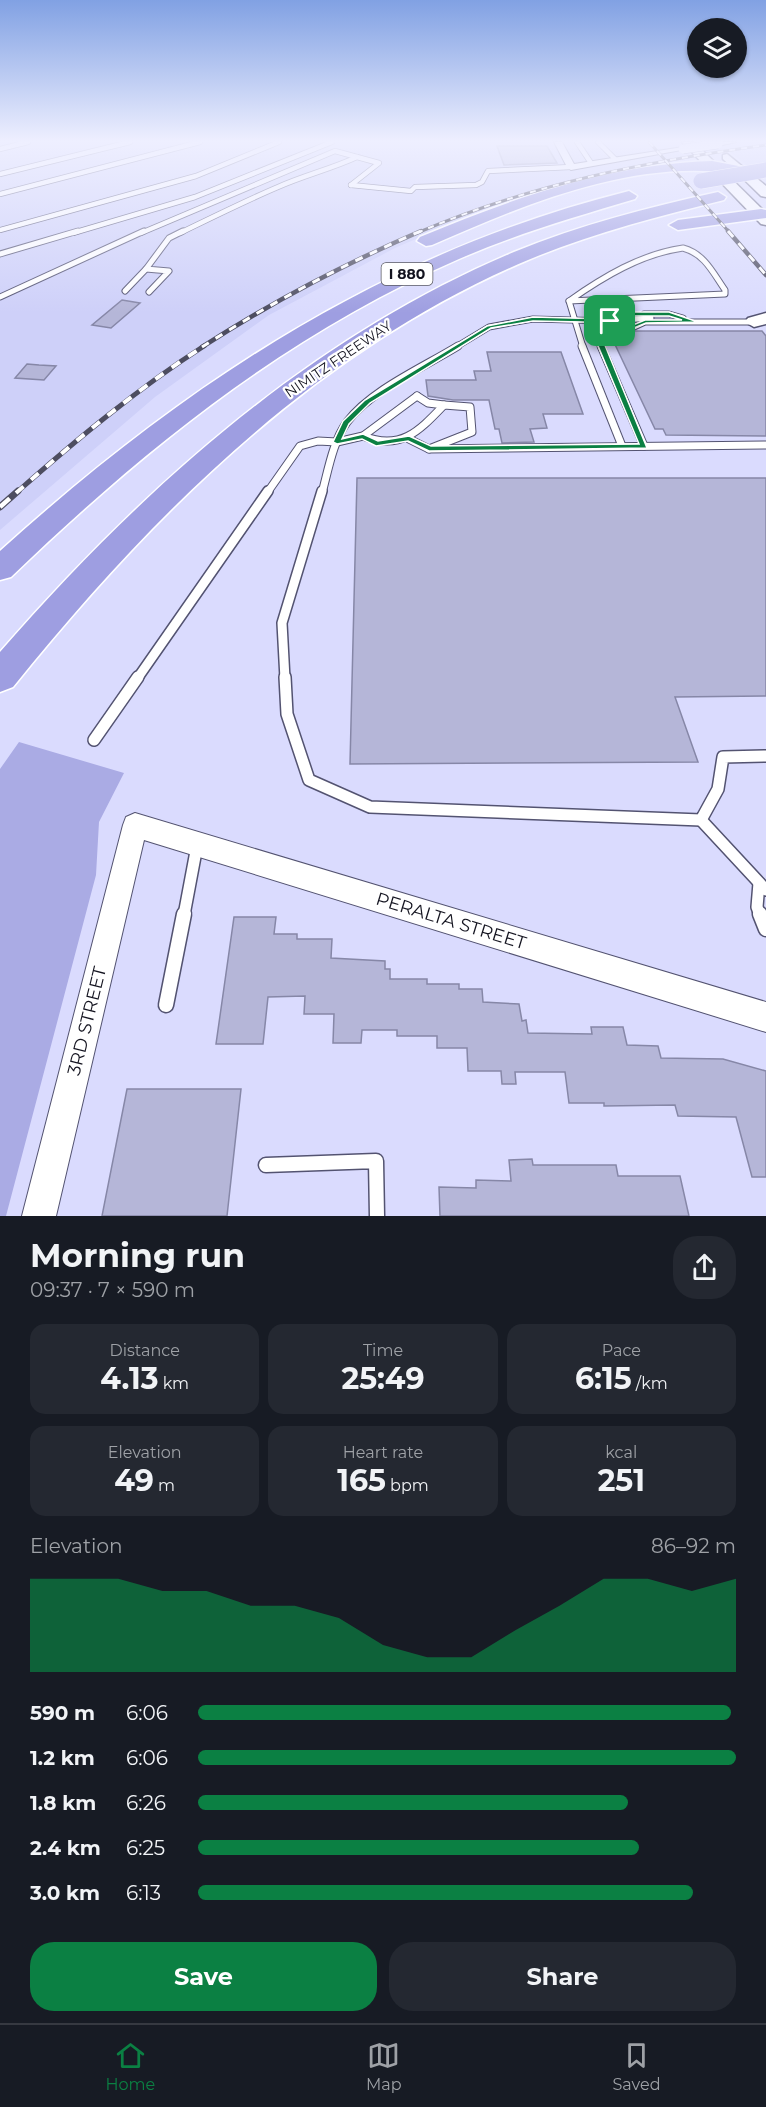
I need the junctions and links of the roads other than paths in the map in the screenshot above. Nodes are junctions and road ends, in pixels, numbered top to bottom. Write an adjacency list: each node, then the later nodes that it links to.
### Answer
1 (113, 199): 10 (lane)
2 (189, 199): 12 (lane)
3 (222, 199): 17 (lane)
4 (253, 199): 13 (lane)
5 (538, 199): 11 (highway)
6 (622, 199): 31 (highway, I 880)
7 (711, 199): 36 (highway, NIMITZ FREEWAY / I 880)
8 (741, 199): 9 (main road)
9 (764, 216): 36 (highway)
10 (0, 230)
11 (411, 249)
12 (0, 254)
13 (146, 269): 15 (lane); 16 (lane)
14 (362, 277): 31 (highway)
15 (125, 291)
16 (148, 292)
17 (0, 297)
18 (569, 301): 18 (lane); 19 (lane)
19 (575, 321): 20 (lane); 32 (lane); 34 (lane)
20 (587, 321): 21 (lane); 35 (lane)
21 (610, 321): 23 (lane); 24 (lane)
22 (762, 321): 25 (lane)
23 (669, 322): 24 (lane); 26 (lane)
24 (695, 322): 25 (lane)
25 (708, 322): 27 (lane)
26 (675, 331)
27 (714, 331)
28 (444, 405): 29 (lane); 30 (lane); 37 (lane)
29 (363, 436): 30 (lane); 32 (lane)
30 (409, 438): 37 (lane)
31 (147, 439): 38 (highway, I 880)
32 (337, 442): 40 (lane); 42 (lane)
33 (766, 445): 35 (lane)
34 (622, 446): 35 (lane); 37 (lane)
35 (644, 446)
36 (219, 449): 39 (highway, NIMITZ FREEWAY / I 880)
37 (429, 449)
38 (0, 569)
39 (0, 677)
40 (94, 740)
41 (766, 756): 42 (lane)
42 (701, 820): 45 (lane)
43 (135, 825): 44 (street, PERALTA STREET); 50 (street, 3RD STREET)
44 (197, 844): 47 (lane); 48 (street, PERALTA STREET)
45 (764, 886): 46 (lane)
46 (766, 929)
47 (166, 1005)
48 (766, 1017)
49 (266, 1165): 51 (lane)
50 (39, 1216)
51 (377, 1216)

